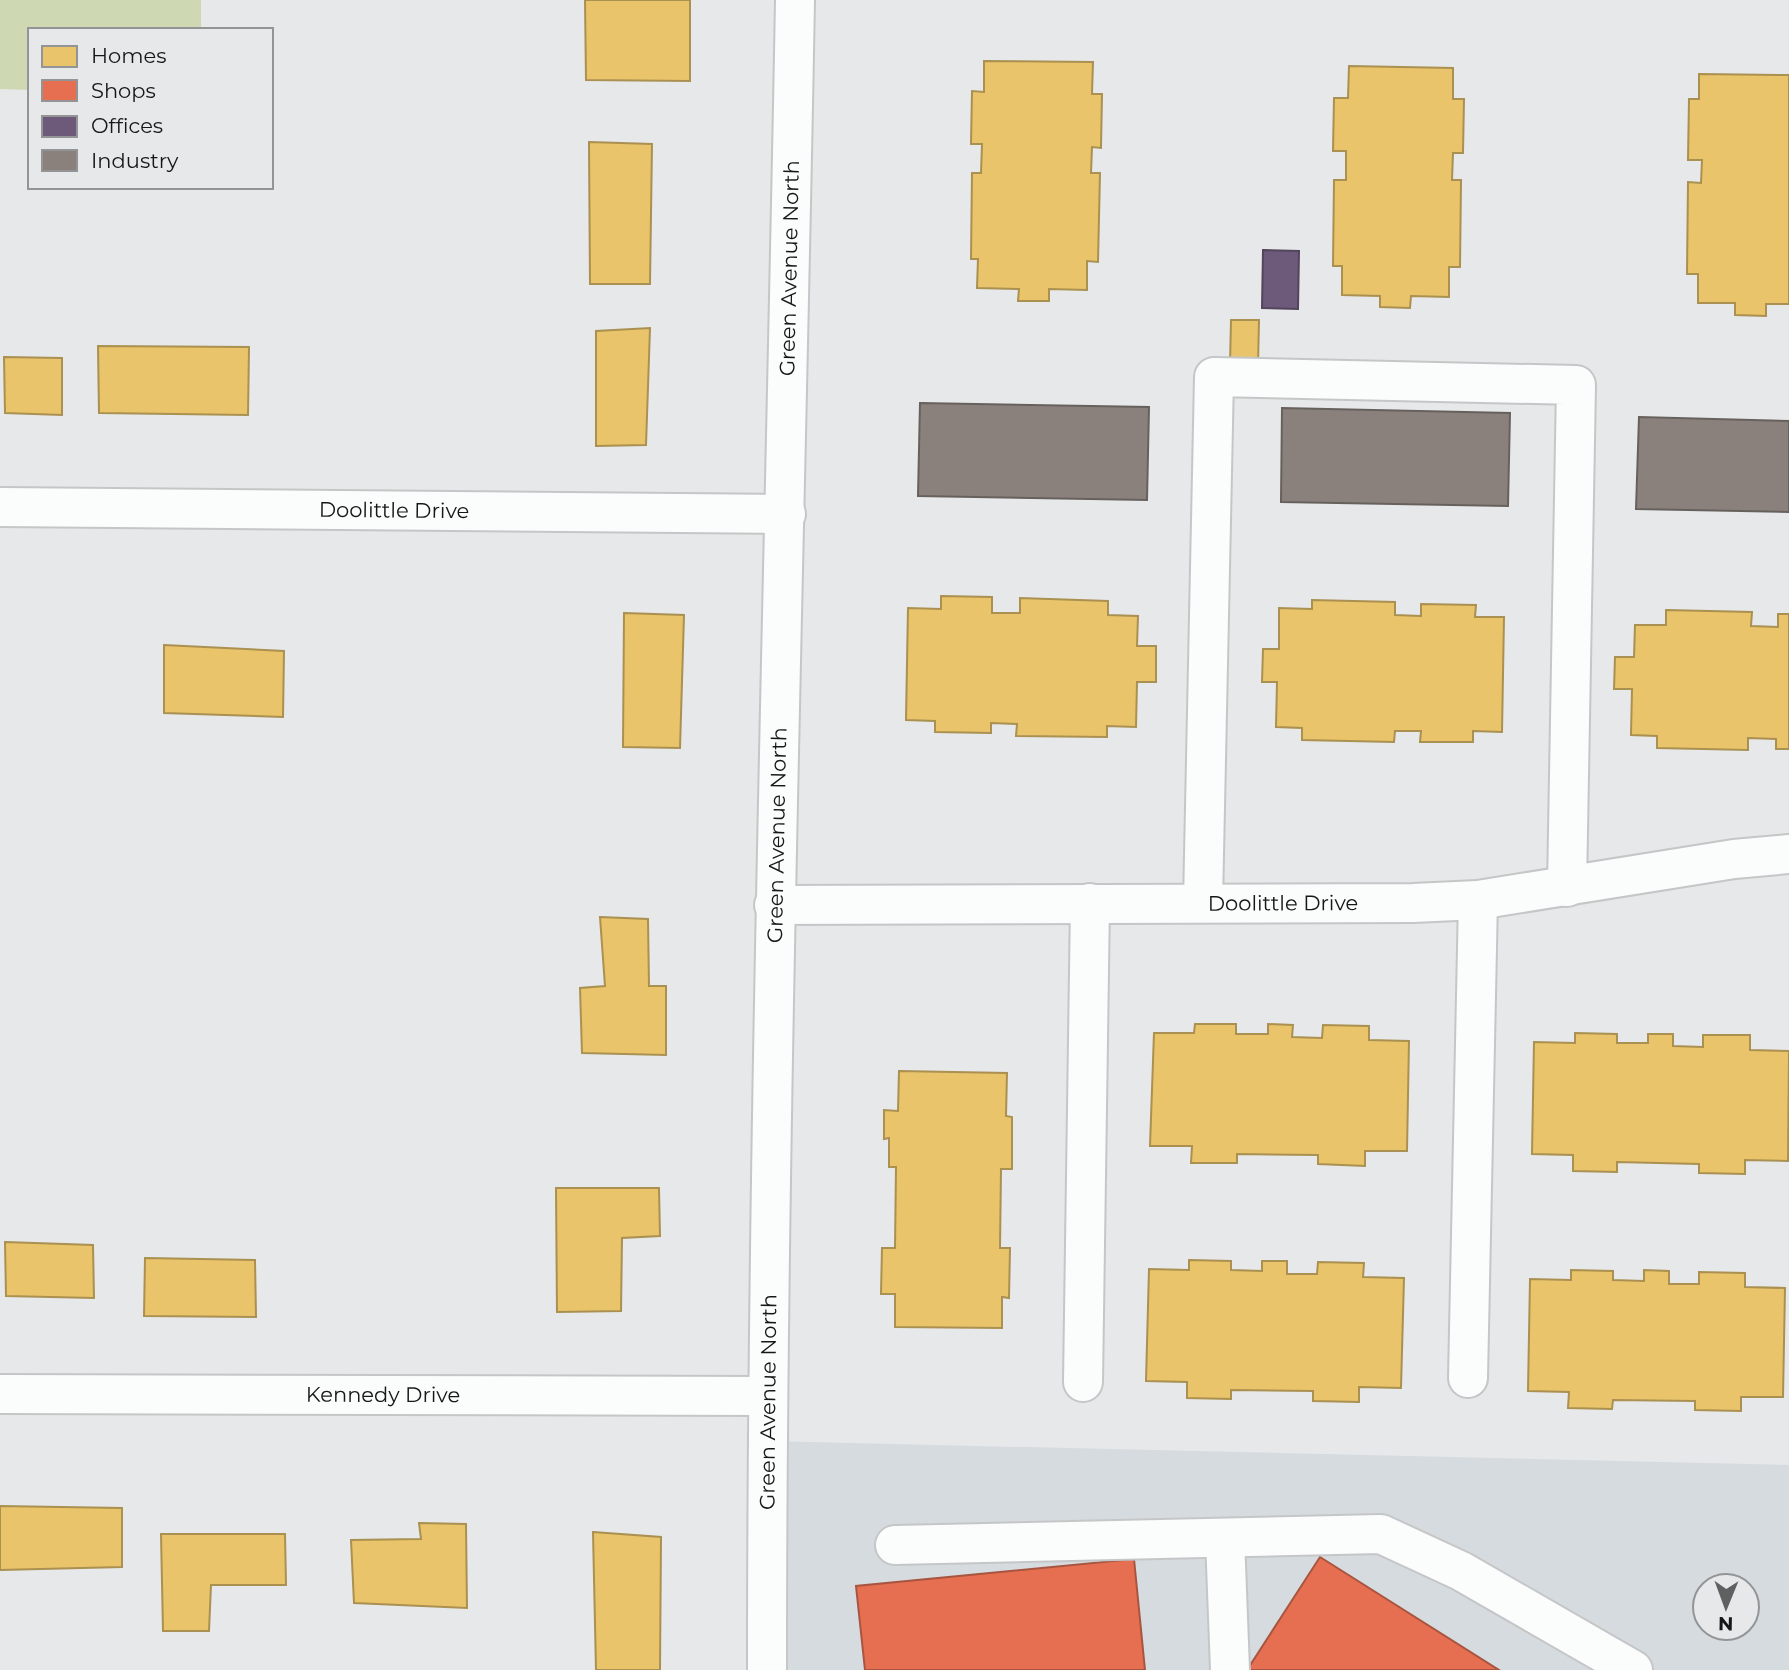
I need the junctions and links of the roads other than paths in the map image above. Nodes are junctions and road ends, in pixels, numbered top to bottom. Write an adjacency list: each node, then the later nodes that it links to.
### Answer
1 (795, 0): 3 (street, Green Avenue North)
2 (0, 507): 3 (street, Doolittle Drive)
3 (786, 514): 9 (street, Green Avenue North)
4 (1789, 854): 5 (street, Doolittle Drive)
5 (1567, 887): 6 (street, Doolittle Drive); 8 (street)
6 (1478, 900): 8 (street, Doolittle Drive); 10 (street)
7 (1090, 902): 8 (street, Doolittle Drive); 9 (street, Doolittle Drive); 11 (street)
8 (1203, 902)
9 (774, 905): 13 (street, Green Avenue North)
10 (1468, 1378)
11 (1083, 1382)
12 (0, 1394): 13 (street, Kennedy Drive)
13 (767, 1396): 16 (street, Green Avenue North)
14 (1225, 1538): 15 (street); 17 (street); 18 (street)
15 (895, 1545)
16 (767, 1670)
17 (1230, 1670)
18 (1633, 1670)

